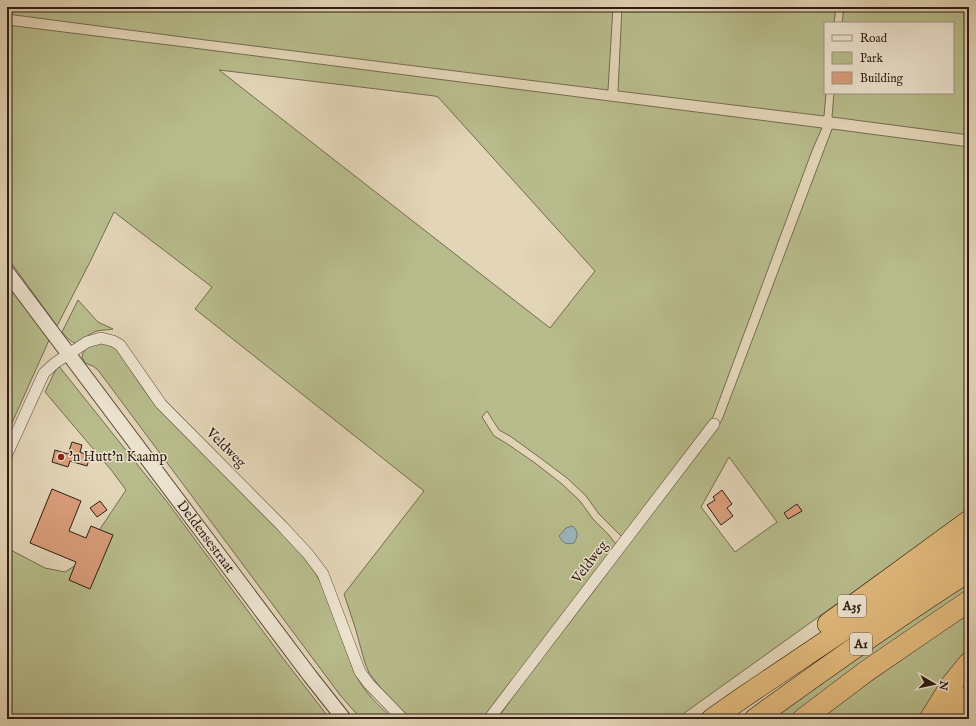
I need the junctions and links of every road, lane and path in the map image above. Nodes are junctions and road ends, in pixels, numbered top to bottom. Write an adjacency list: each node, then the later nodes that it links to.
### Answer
1 (7, 272): 2 (street, Deldensestraat)
2 (68, 354): 4 (street, Veldweg); 12 (street, Deldensestraat); 13 (street, Veldweg)
3 (714, 424): 14 (street, Veldweg)
4 (7, 454)
5 (969, 521): 11 (highway, A35)
6 (969, 547): 11 (highway, A35)
7 (969, 571): 16 (highway, A1)
8 (969, 601): 17 (highway, A1)
9 (969, 663): 18 (highway)
10 (969, 696): 19 (highway)
11 (742, 698): 15 (highway, A35)
12 (344, 719)
13 (403, 719)
14 (489, 719)
15 (712, 719)
16 (755, 719)
17 (803, 719)
18 (930, 719)
19 (952, 719)

